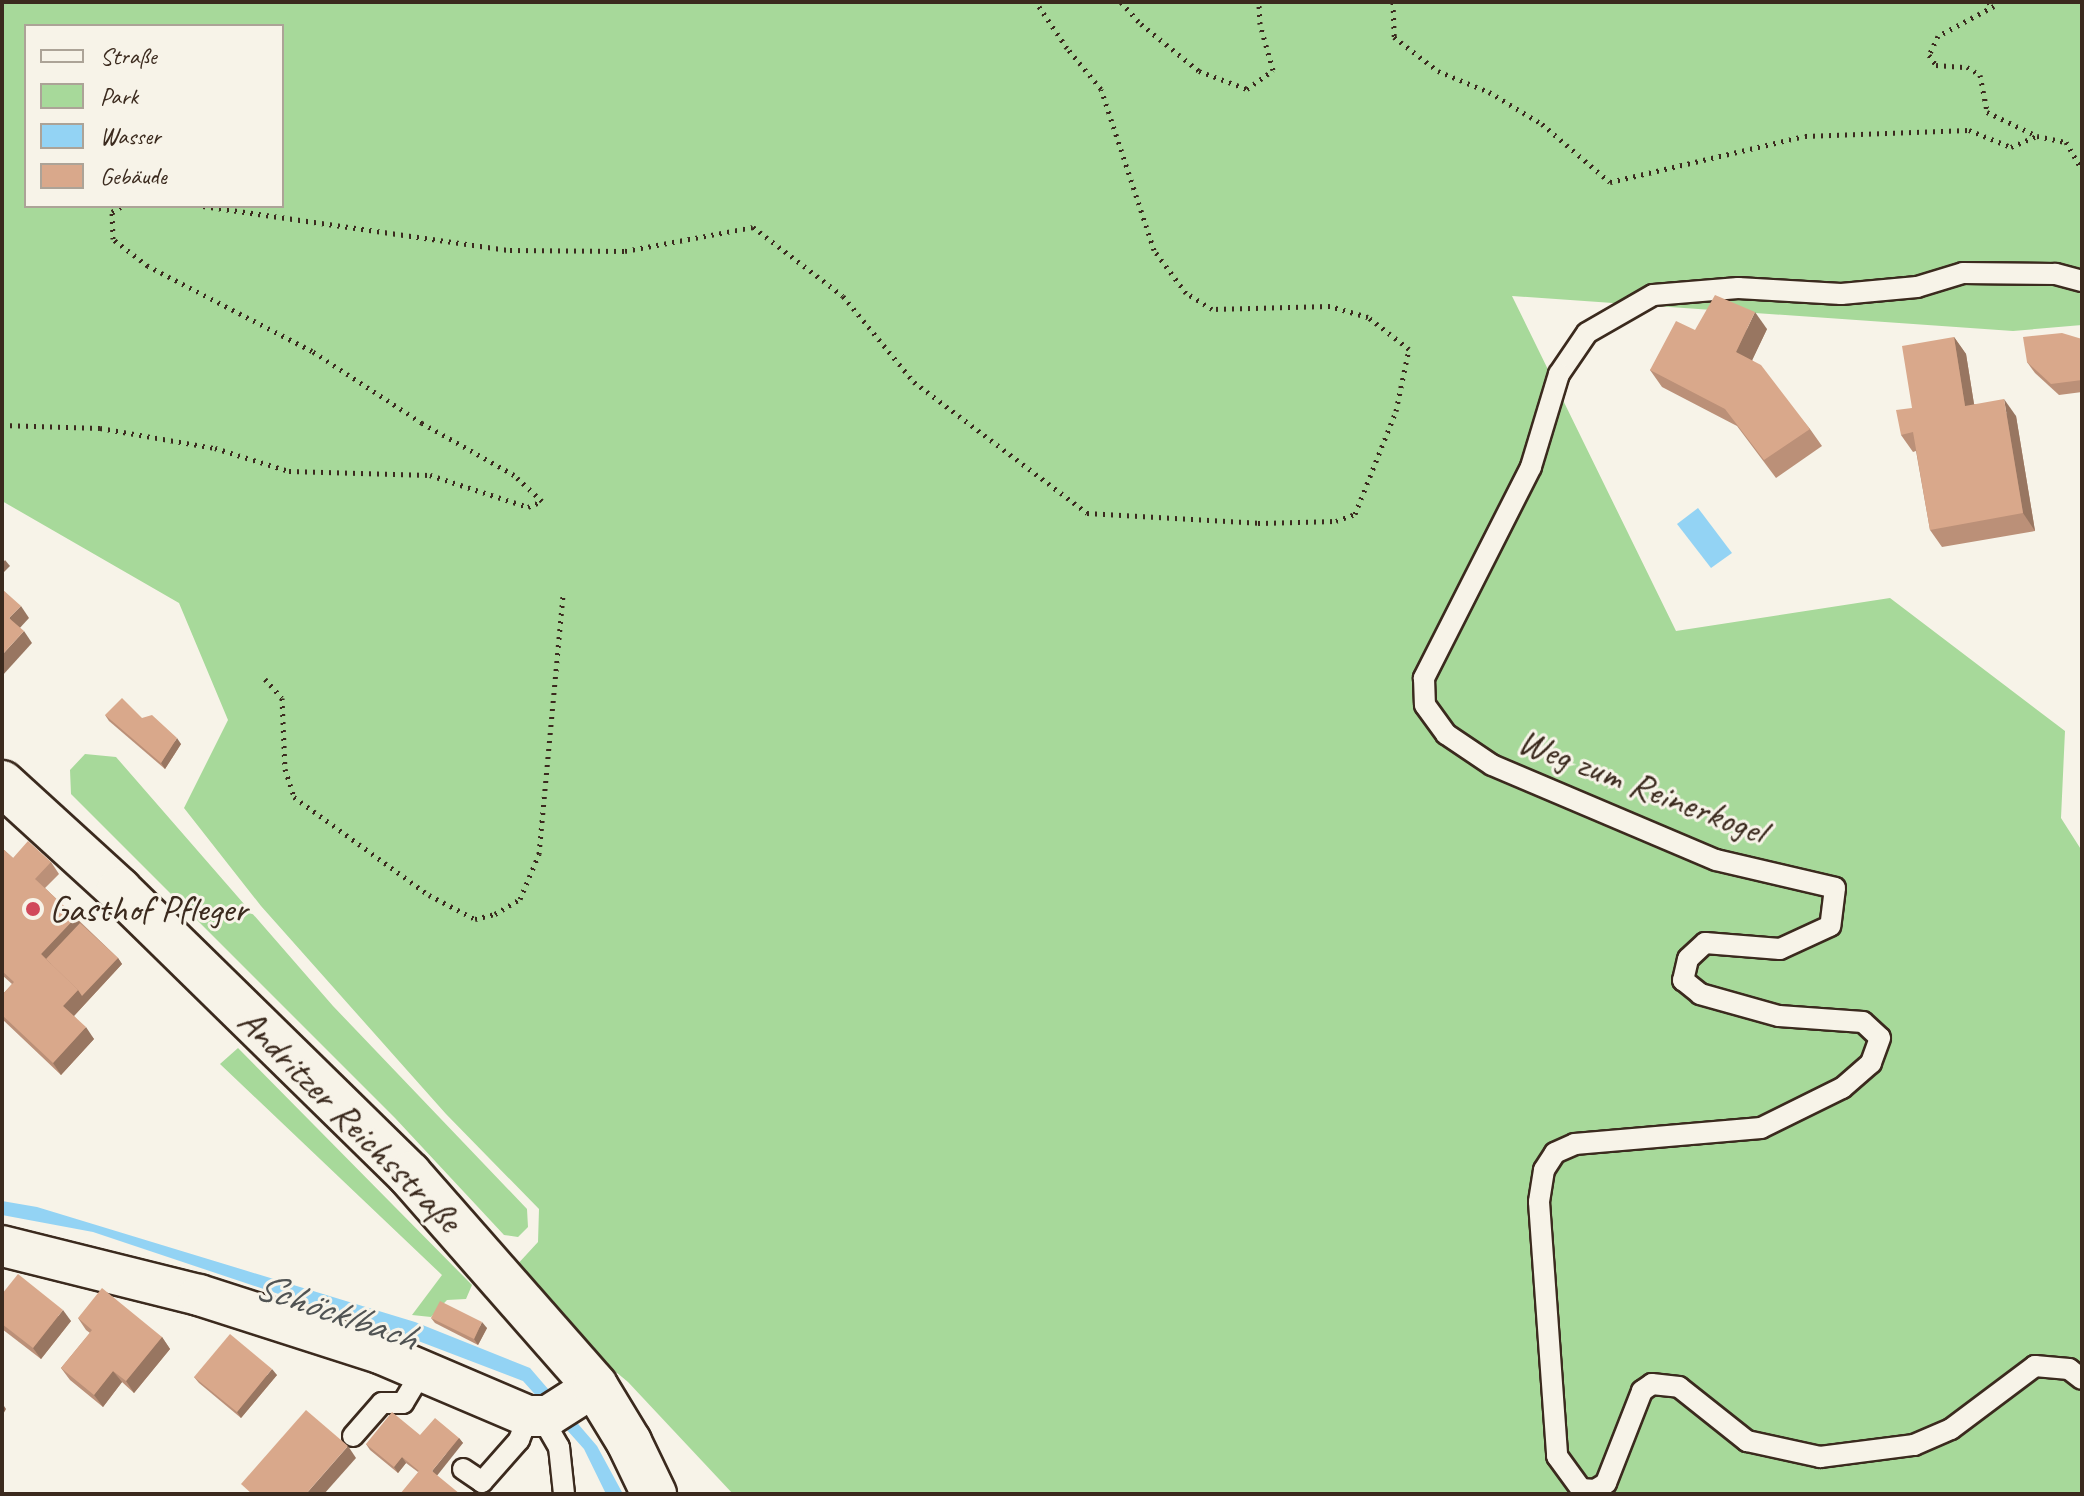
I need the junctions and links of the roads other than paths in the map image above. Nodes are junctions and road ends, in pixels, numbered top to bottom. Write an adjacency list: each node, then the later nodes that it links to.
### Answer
1 (2082, 281): 5 (lane, Weg zum Reinerkogel)
2 (2, 783): 6 (main road, Andritzer Reichsstraße)
3 (2, 1246): 4 (street)
4 (422, 1371): 6 (street); 7 (lane)
5 (2082, 1379)
6 (556, 1407): 8 (lane); 9 (lane); 10 (main road, Andritzer Reichsstraße)
7 (353, 1436)
8 (463, 1469)
9 (564, 1494)
10 (654, 1494)

